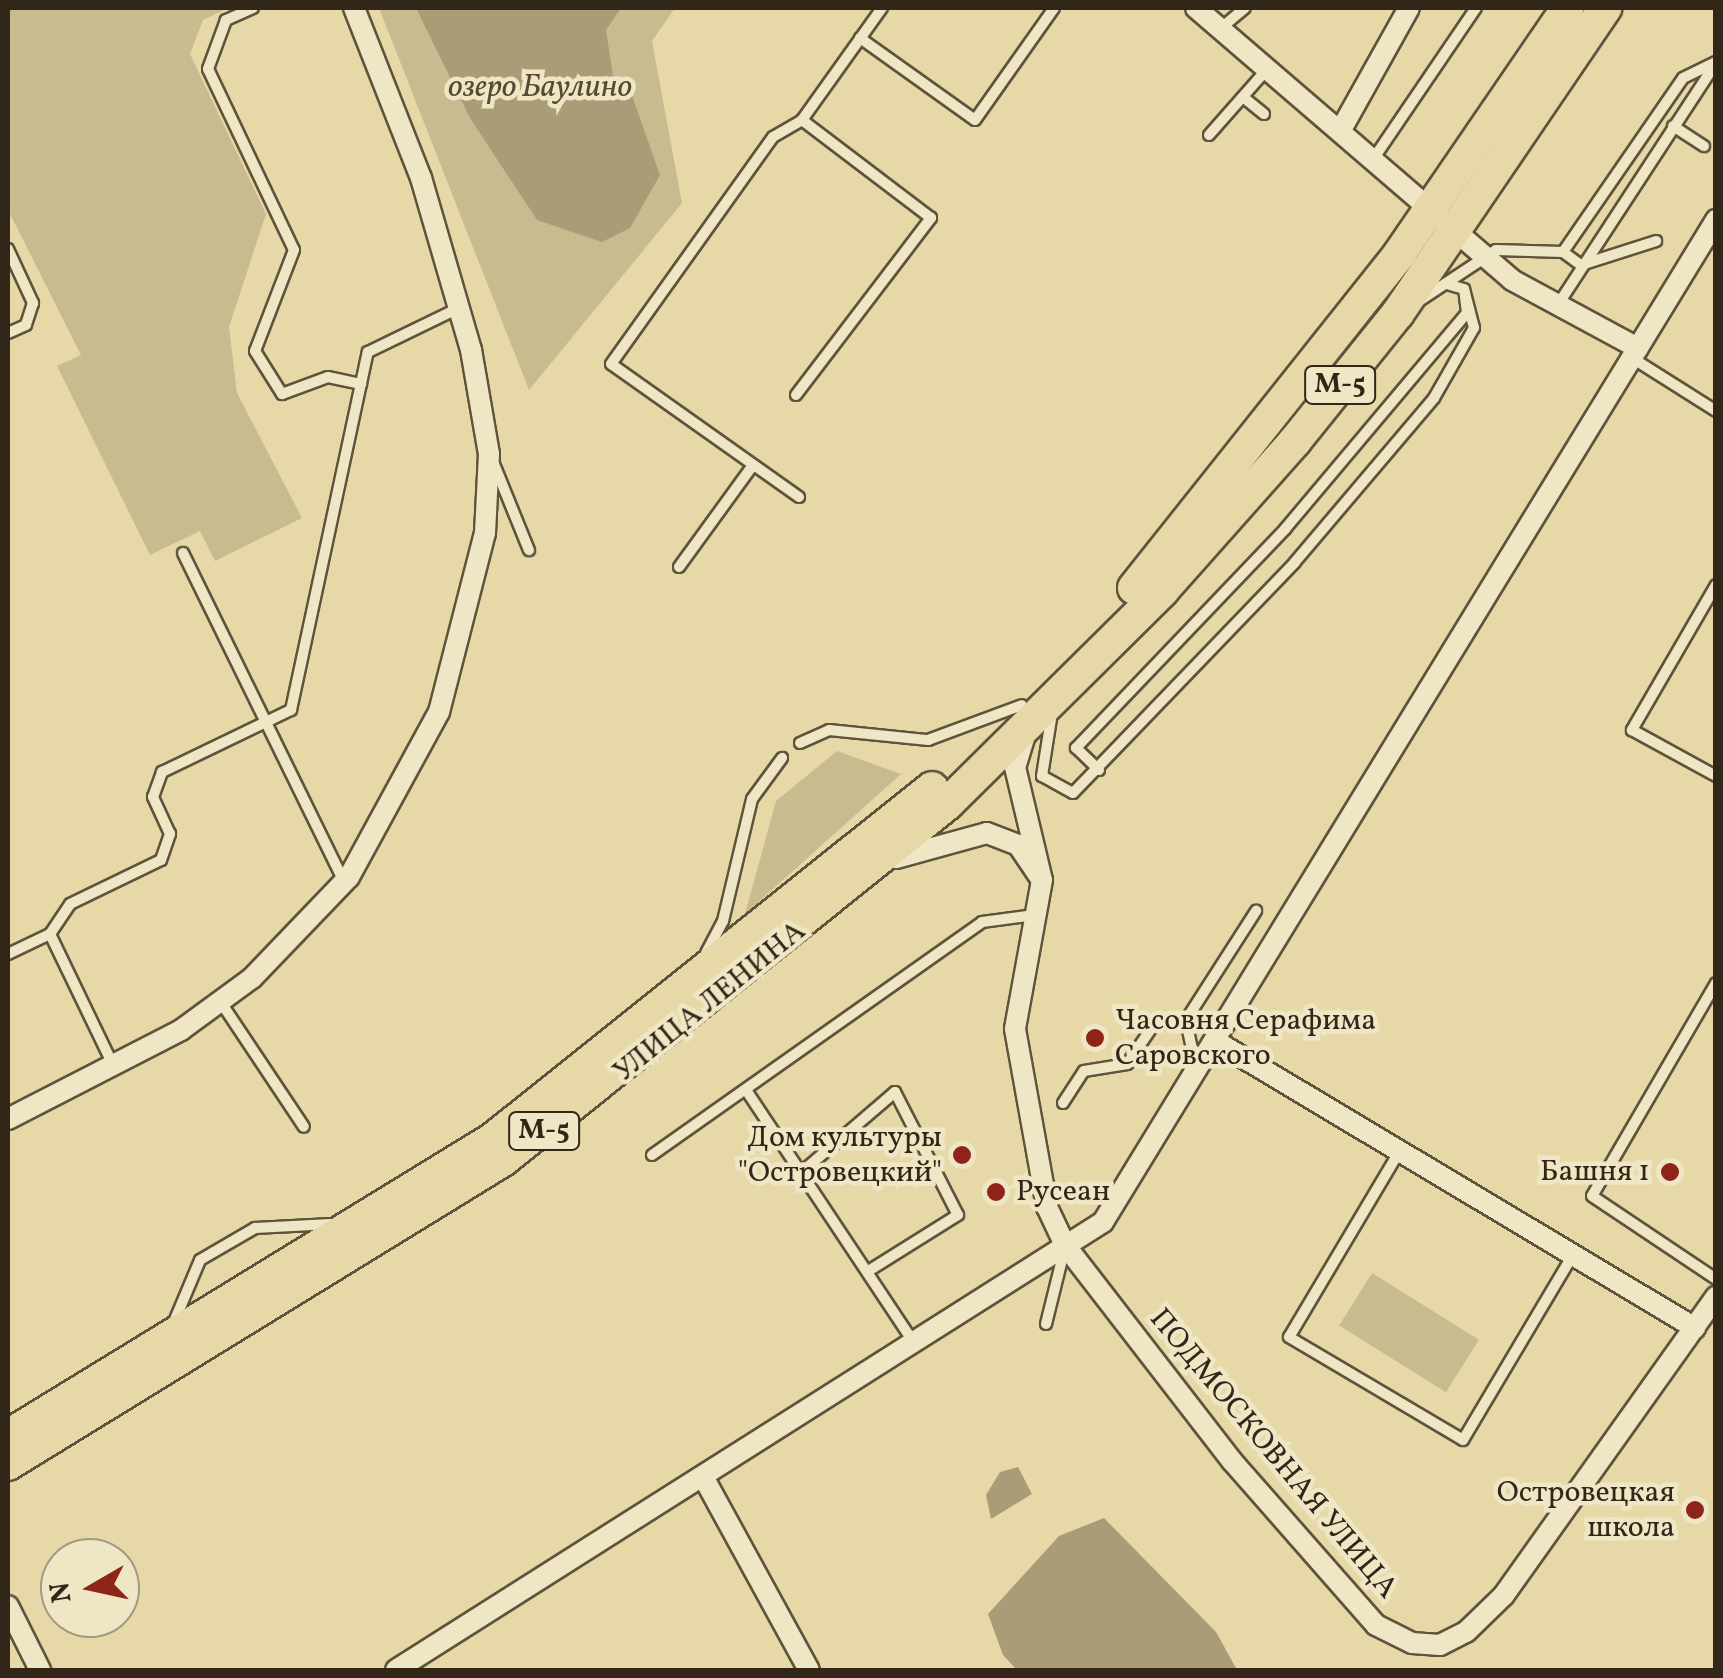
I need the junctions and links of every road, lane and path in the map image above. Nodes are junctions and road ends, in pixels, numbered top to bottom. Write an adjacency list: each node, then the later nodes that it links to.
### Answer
1 (253, 8): 37 (lane)
2 (354, 8): 33 (street)
3 (882, 8): 12 (lane)
4 (1054, 8): 12 (lane)
5 (1196, 8): 11 (street)
6 (1245, 8): 11 (lane)
7 (1409, 8): 18 (street)
8 (1476, 8): 22 (lane)
9 (1568, 8): 23 (main road, М-5)
10 (1605, 8): 23 (main road, М-5)
11 (1220, 28): 14 (street)
12 (860, 38): 17 (lane)
13 (1716, 62): 19 (lane); 27 (lane)
14 (1269, 66): 15 (lane); 18 (street)
15 (1242, 96): 16 (lane); 20 (lane)
16 (1264, 114)
17 (802, 120): 38 (lane); 41 (lane)
18 (1343, 126): 22 (street)
19 (1673, 126): 21 (lane); 29 (lane)
20 (1210, 135)
21 (1704, 146)
22 (1376, 155): 23 (street)
23 (1444, 219): 28 (street); 34 (main road, М-5); 48 (main road, М-5)
24 (1716, 220): 36 (street)
25 (1656, 241): 29 (lane)
26 (8, 249): 35 (lane)
27 (1563, 252): 28 (lane); 29 (lane)
28 (1485, 255): 30 (lane); 32 (street)
29 (1581, 265): 32 (lane)
30 (1447, 284): 31 (lane); 34 (lane)
31 (1464, 289): 52 (lane); 52 (lane)
32 (1559, 304): 36 (street)
33 (459, 308): 37 (lane); 40 (street)
34 (1398, 313): 47 (main road, М-5)
35 (8, 334)
36 (1635, 353): 39 (lane); 65 (street)
37 (361, 384): 49 (lane)
38 (796, 395)
39 (1716, 412)
40 (490, 454): 43 (lane); 56 (street)
41 (753, 465): 42 (lane); 45 (lane)
42 (799, 498)
43 (529, 550)
44 (183, 553): 49 (lane)
45 (678, 567)
46 (1716, 585): 53 (lane)
47 (1072, 684): 48 (main road, М-5); 52 (lane)
48 (1026, 716): 50 (lane); 54 (main road, УЛИЦА ЛЕНИНА / М-5); 55 (street); 62 (main road, УЛИЦА ЛЕНИНА / М-5)
49 (268, 721): 56 (lane); 59 (lane)
50 (800, 743)
51 (782, 758): 62 (lane)
52 (1098, 770)
53 (1716, 776)
54 (868, 873): 55 (street); 85 (main road, УЛИЦА ЛЕНИНА / М-5)
55 (1042, 880): 58 (street, ПОДМОСКОВНАЯ УЛИЦА)
56 (344, 882): 63 (street)
57 (1256, 910): 64 (lane)
58 (1036, 915): 67 (lane); 75 (street, ПОДМОСКОВНАЯ УЛИЦА)
59 (50, 934): 60 (lane); 66 (lane)
60 (8, 954)
61 (1716, 983): 78 (lane)
62 (676, 998): 74 (main road, УЛИЦА ЛЕНИНА / М-5)
63 (220, 1002): 66 (street); 70 (lane)
64 (1186, 1020): 65 (lane); 68 (lane)
65 (1212, 1050): 71 (street); 75 (street)
66 (113, 1066): 69 (street)
67 (748, 1093): 72 (lane); 73 (lane)
68 (1064, 1103)
69 (8, 1119)
70 (304, 1126)
71 (1399, 1151): 76 (street); 76 (lane)
72 (652, 1155)
73 (804, 1170): 77 (lane); 77 (lane)
74 (378, 1214): 83 (main road, УЛИЦА ЛЕНИНА / М-5); 83 (lane)
75 (1065, 1246): 80 (lane); 81 (street, ПОДМОСКОВНАЯ УЛИЦА); 82 (street)
76 (1573, 1255): 81 (street)
77 (870, 1270): 82 (lane)
78 (1716, 1278)
79 (1716, 1297): 81 (street, ПОДМОСКОВНАЯ УЛИЦА)
80 (1046, 1324)
81 (1695, 1328)
82 (912, 1340): 86 (street)
83 (157, 1347): 84 (main road, УЛИЦА ЛЕНИНА / М-5)
84 (8, 1436)
85 (8, 1464)
86 (706, 1482): 89 (street); 90 (street)
87 (8, 1606): 88 (street)
88 (40, 1670)
89 (396, 1670)
90 (809, 1670)

